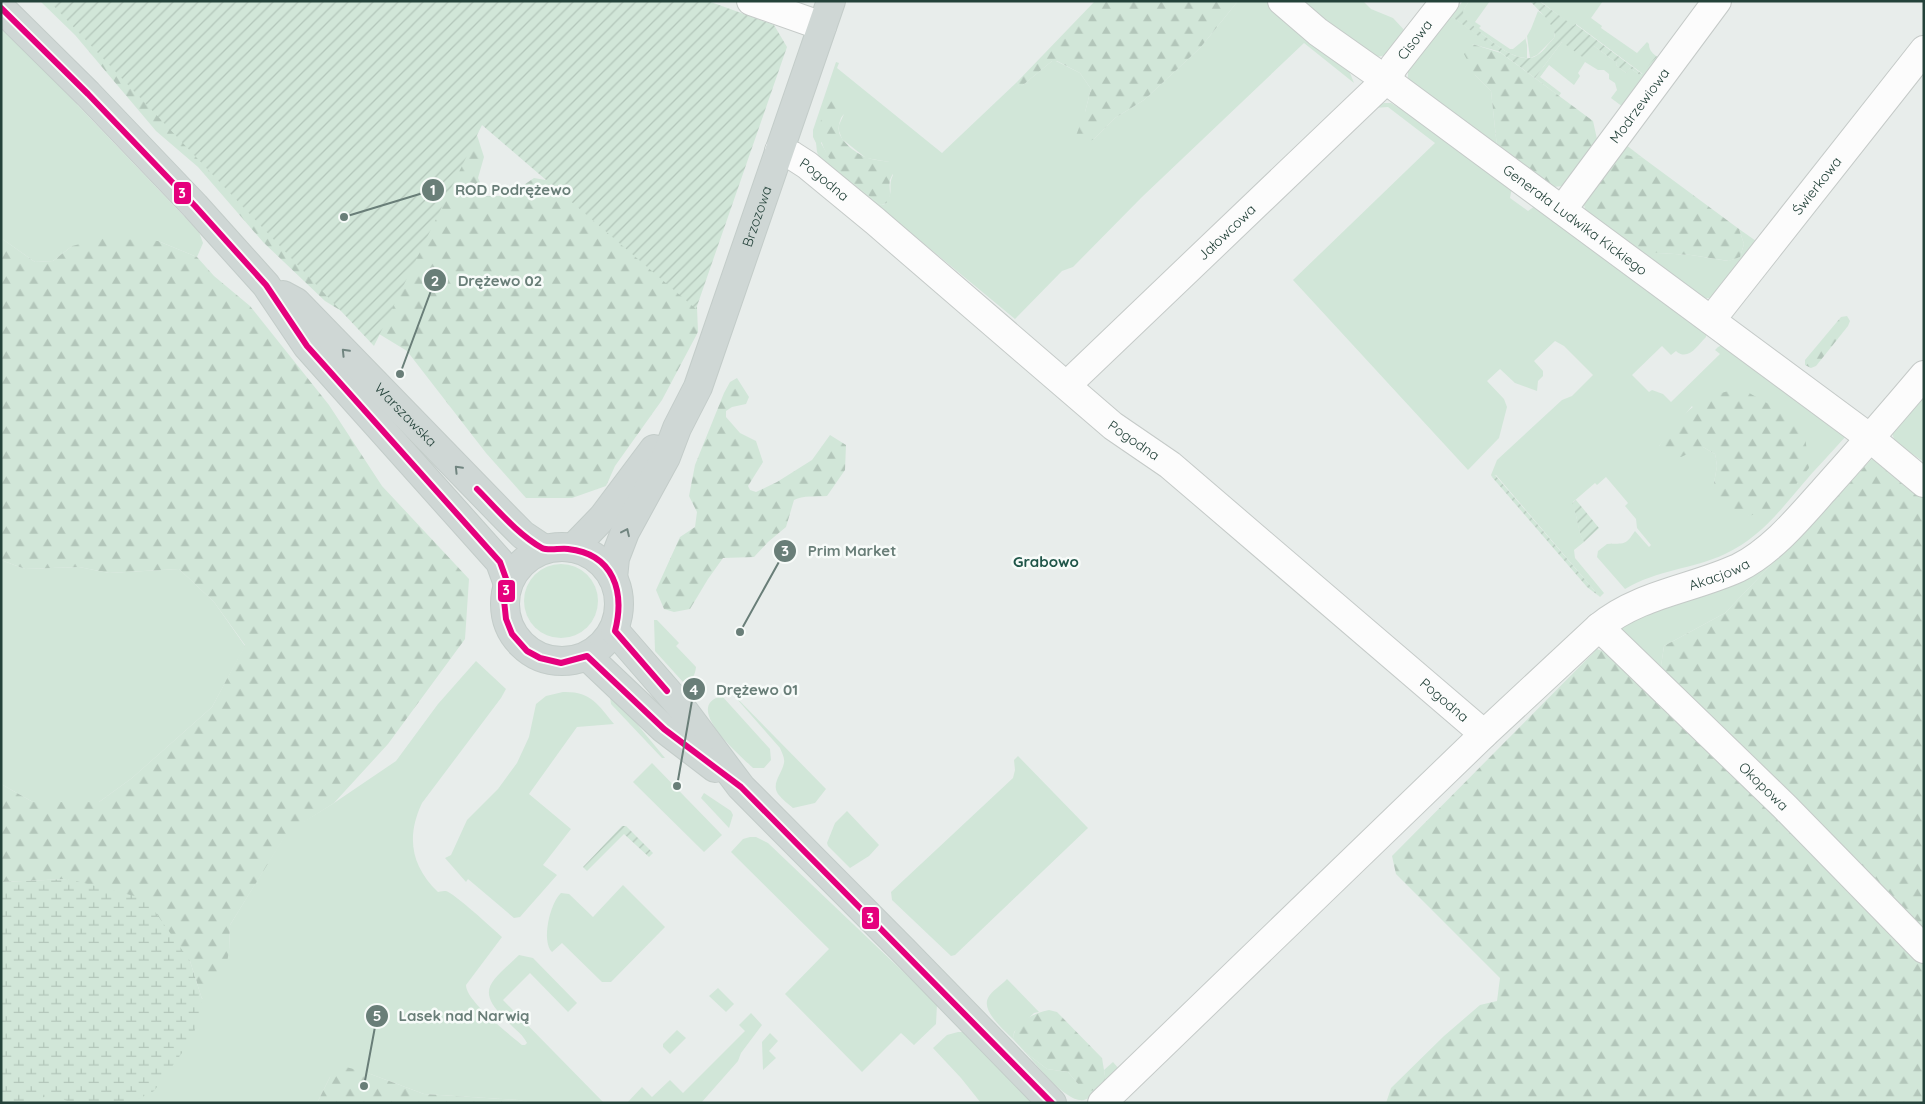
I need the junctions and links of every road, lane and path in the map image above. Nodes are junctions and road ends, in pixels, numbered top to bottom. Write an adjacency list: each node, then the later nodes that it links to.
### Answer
1 (751, 1): 6 (street)
2 (1282, 1): 8 (street, Generała Ludwika Kickiego)
3 (1445, 1): 8 (street, Cisowa)
4 (1717, 1): 10 (street, Modrzewiowa)
5 (1, 8): 11 (main road, Warszawska)
6 (826, 14): 9 (main road, Brzozowa)
7 (1924, 50): 12 (street, Świerkowa)
8 (1386, 80): 10 (street, Generała Ludwika Kickiego); 14 (street, Jałowcowa)
9 (779, 151): 14 (street, Pogodna); 15 (main road, Brzozowa)
10 (1562, 210): 12 (street, Generała Ludwika Kickiego)
11 (266, 285): 19 (main road, Warszawska, one-way to 11); 21 (main road, Warszawska)
12 (1711, 320): 16 (street, Generała Ludwika Kickiego)
13 (1924, 375): 16 (street, Akacjowa)
14 (1068, 385): 25 (street, Pogodna)
15 (678, 428): 18 (main road, Brzozowa); 20 (main road, Brzozowa, one-way to 15)
16 (1870, 438): 17 (street, Generała Ludwika Kickiego); 22 (street, Akacjowa)
17 (1924, 483)
18 (573, 548): 19 (main road); 20 (main road)
19 (544, 549): 21 (main road)
20 (613, 578): 23 (main road)
21 (508, 584): 24 (main road)
22 (1599, 627): 25 (street, Akacjowa); 27 (street, Okopowa)
23 (615, 631): 24 (main road); 26 (main road)
24 (587, 656): 26 (main road)
25 (1484, 734): 29 (street, Akacjowa)
26 (740, 787): 28 (main road)
27 (1924, 949)
28 (1052, 1103)
29 (1102, 1103)

